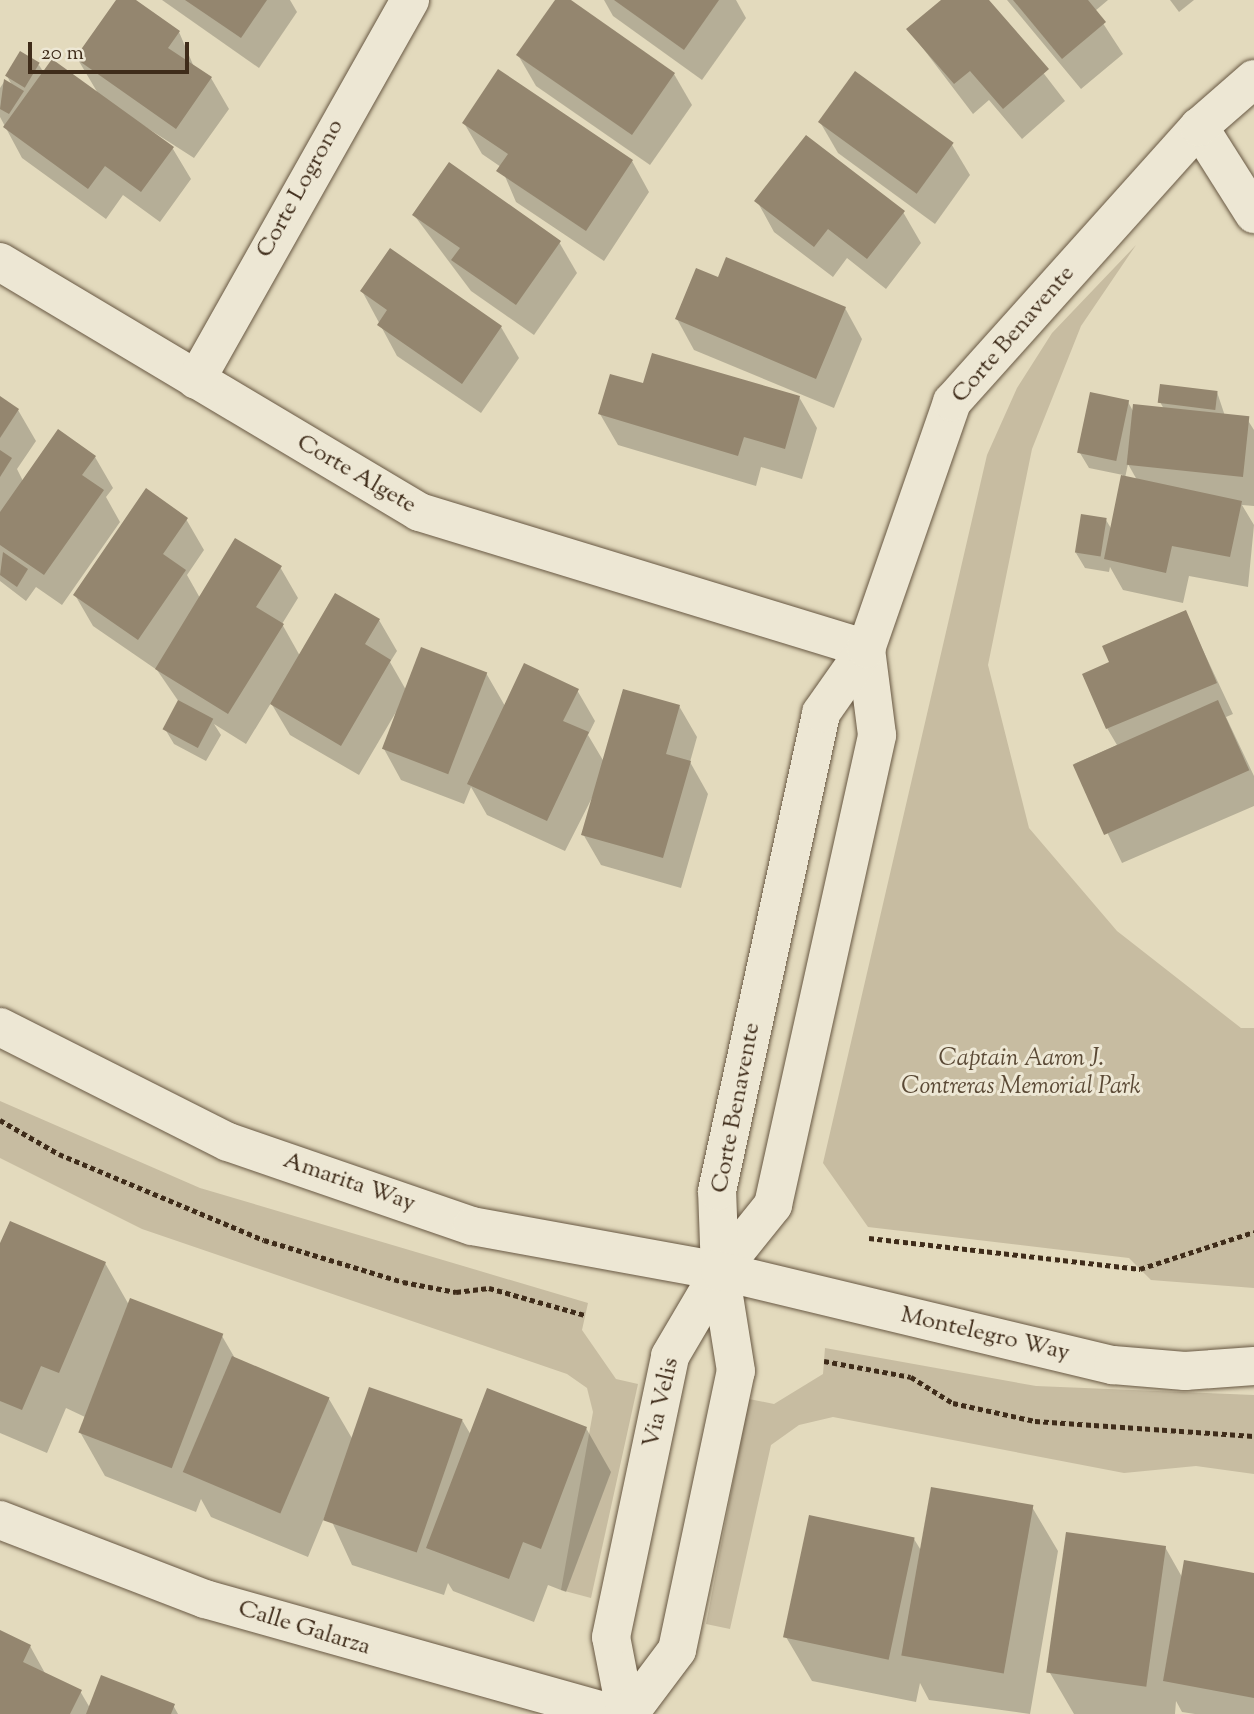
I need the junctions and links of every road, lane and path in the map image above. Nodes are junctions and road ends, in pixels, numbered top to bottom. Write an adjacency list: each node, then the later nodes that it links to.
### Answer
1 (410, 0): 6 (street, Corte Logrono)
2 (1254, 79): 3 (street, Corte Benavente)
3 (1199, 127): 4 (street); 7 (street, Corte Benavente)
4 (1254, 214)
5 (0, 262): 6 (street, Corte Algete)
6 (196, 380): 7 (street, Corte Algete)
7 (866, 649): 12 (street, Corte Benavente); 12 (street, Corte Benavente)
8 (0, 1027): 12 (street, Amarita Way)
9 (0, 1120): 13 (path)
10 (1254, 1231): 11 (path)
11 (869, 1238)
12 (720, 1272): 15 (street, Montelegro Way); 19 (street, Via Velis); 19 (street, Via Velis)
13 (585, 1315)
14 (824, 1361): 16 (path)
15 (1254, 1366)
16 (1254, 1436)
17 (0, 1520): 18 (street, Calle Galarza)
18 (615, 1714)
19 (628, 1714)

